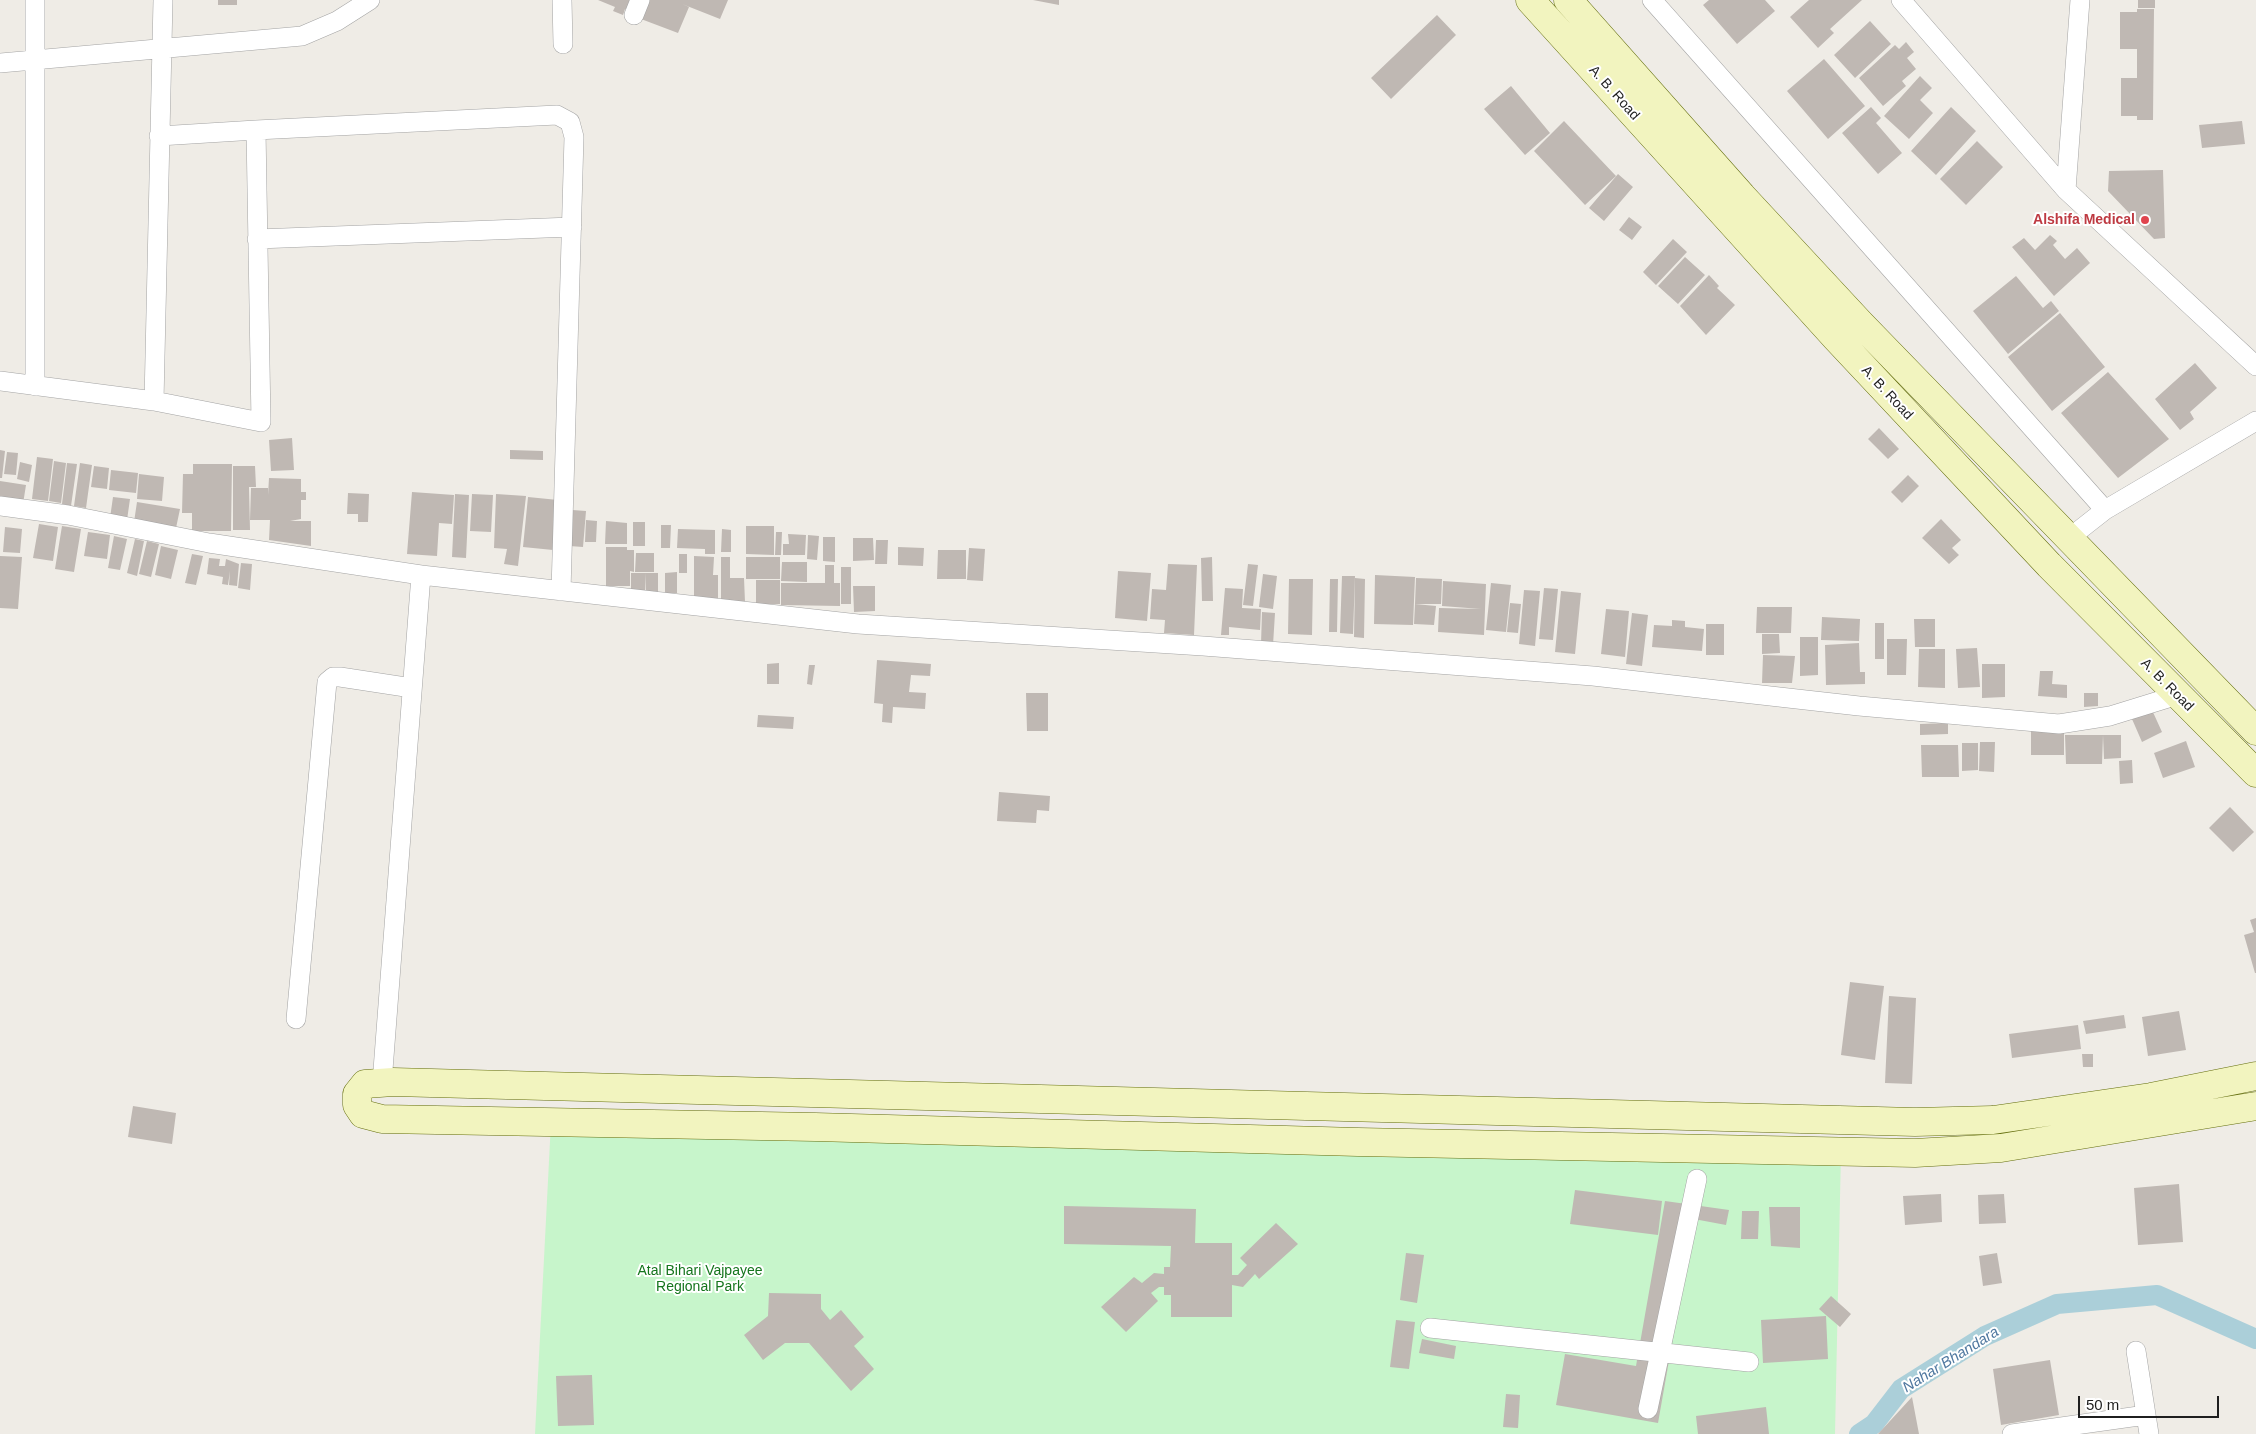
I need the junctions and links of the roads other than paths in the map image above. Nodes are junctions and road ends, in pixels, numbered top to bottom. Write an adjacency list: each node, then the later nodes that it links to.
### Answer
1 (35, 0): 12 (street)
2 (163, 0): 11 (street)
3 (370, 0): 11 (street)
4 (562, 0): 10 (street)
5 (1530, 0): 30 (street, A. B. Road)
6 (1568, 0): 26 (street, A. B. Road)
7 (1652, 0): 25 (street)
8 (1901, 0): 16 (street)
9 (2080, 0): 16 (street)
10 (563, 44)
11 (162, 48): 12 (street); 15 (street)
12 (35, 60): 13 (street); 21 (street)
13 (0, 63)
14 (256, 130): 15 (street); 17 (street); 18 (street)
15 (159, 136): 22 (street)
16 (2066, 190): 19 (street)
17 (572, 227): 18 (street); 28 (street)
18 (257, 239): 22 (street)
19 (2256, 366)
20 (0, 381): 21 (street)
21 (35, 386): 22 (street)
22 (154, 401)
23 (2256, 420): 25 (street)
24 (0, 506): 27 (street)
25 (2105, 510): 26 (street)
26 (2068, 539): 31 (street, A. B. Road)
27 (421, 575): 28 (street); 29 (street)
28 (560, 591): 30 (street)
29 (412, 688): 33 (street); 35 (street)
30 (2178, 695): 32 (street, A. B. Road)
31 (2256, 731)
32 (2256, 773)
33 (296, 1019)
34 (2256, 1076): 35 (street)
35 (382, 1083): 36 (street)
36 (2256, 1106)
37 (1697, 1179): 40 (street)
38 (1430, 1328): 40 (street)
39 (2136, 1351): 43 (street)
40 (1660, 1353): 41 (street); 42 (street)
41 (1749, 1362)
42 (1648, 1408)
43 (2146, 1415): 44 (street); 45 (street)
44 (2012, 1434)
45 (2149, 1434)

